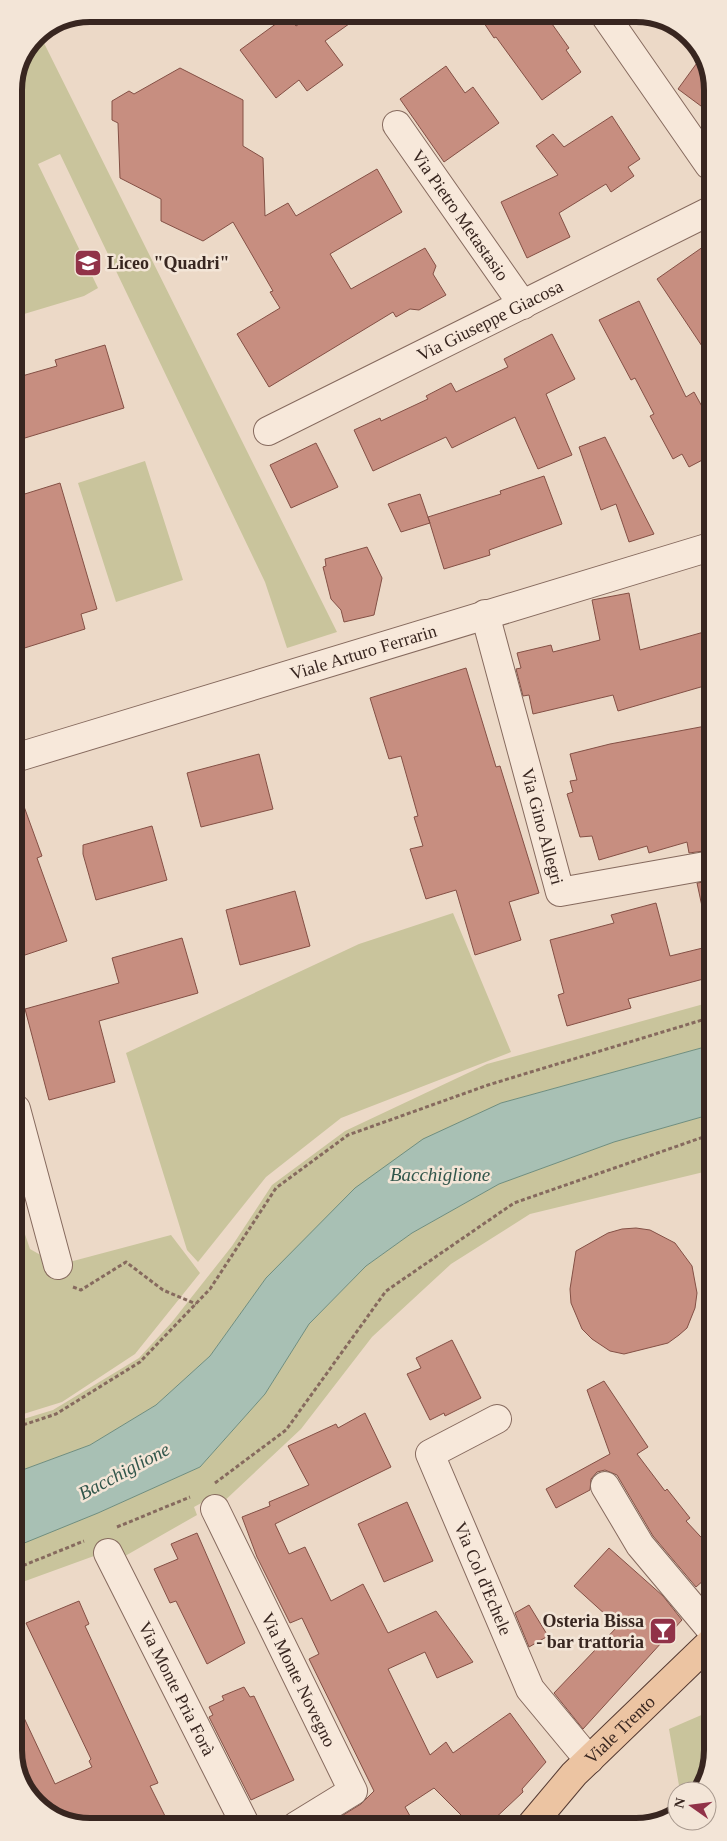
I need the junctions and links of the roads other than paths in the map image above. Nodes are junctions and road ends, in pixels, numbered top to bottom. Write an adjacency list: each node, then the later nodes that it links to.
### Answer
1 (610, 23): 3 (street)
2 (397, 125): 5 (street, Via Pietro Metastasio)
3 (704, 156)
4 (704, 213): 5 (street, Via Giuseppe Giacosa)
5 (522, 305): 6 (street, Via Giuseppe Giacosa)
6 (268, 431)
7 (704, 549): 8 (street, Viale Arturo Ferrarin)
8 (485, 614): 9 (street, Viale Arturo Ferrarin); 10 (street, Via Gino Allegri)
9 (23, 756)
10 (704, 866)
11 (22, 1133): 12 (street)
12 (58, 1265)
13 (497, 1419): 19 (street, Via Col d'Echele)
14 (605, 1486): 17 (street)
15 (205, 1497): 21 (street, Via Monte Novegno)
16 (103, 1540): 20 (street, Via Monte Pria Forà)
17 (704, 1621)
18 (704, 1649): 19 (main road, Viale Trento)
19 (588, 1760): 22 (main road, Viale Trento)
20 (242, 1818)
21 (309, 1818)
22 (537, 1818)

